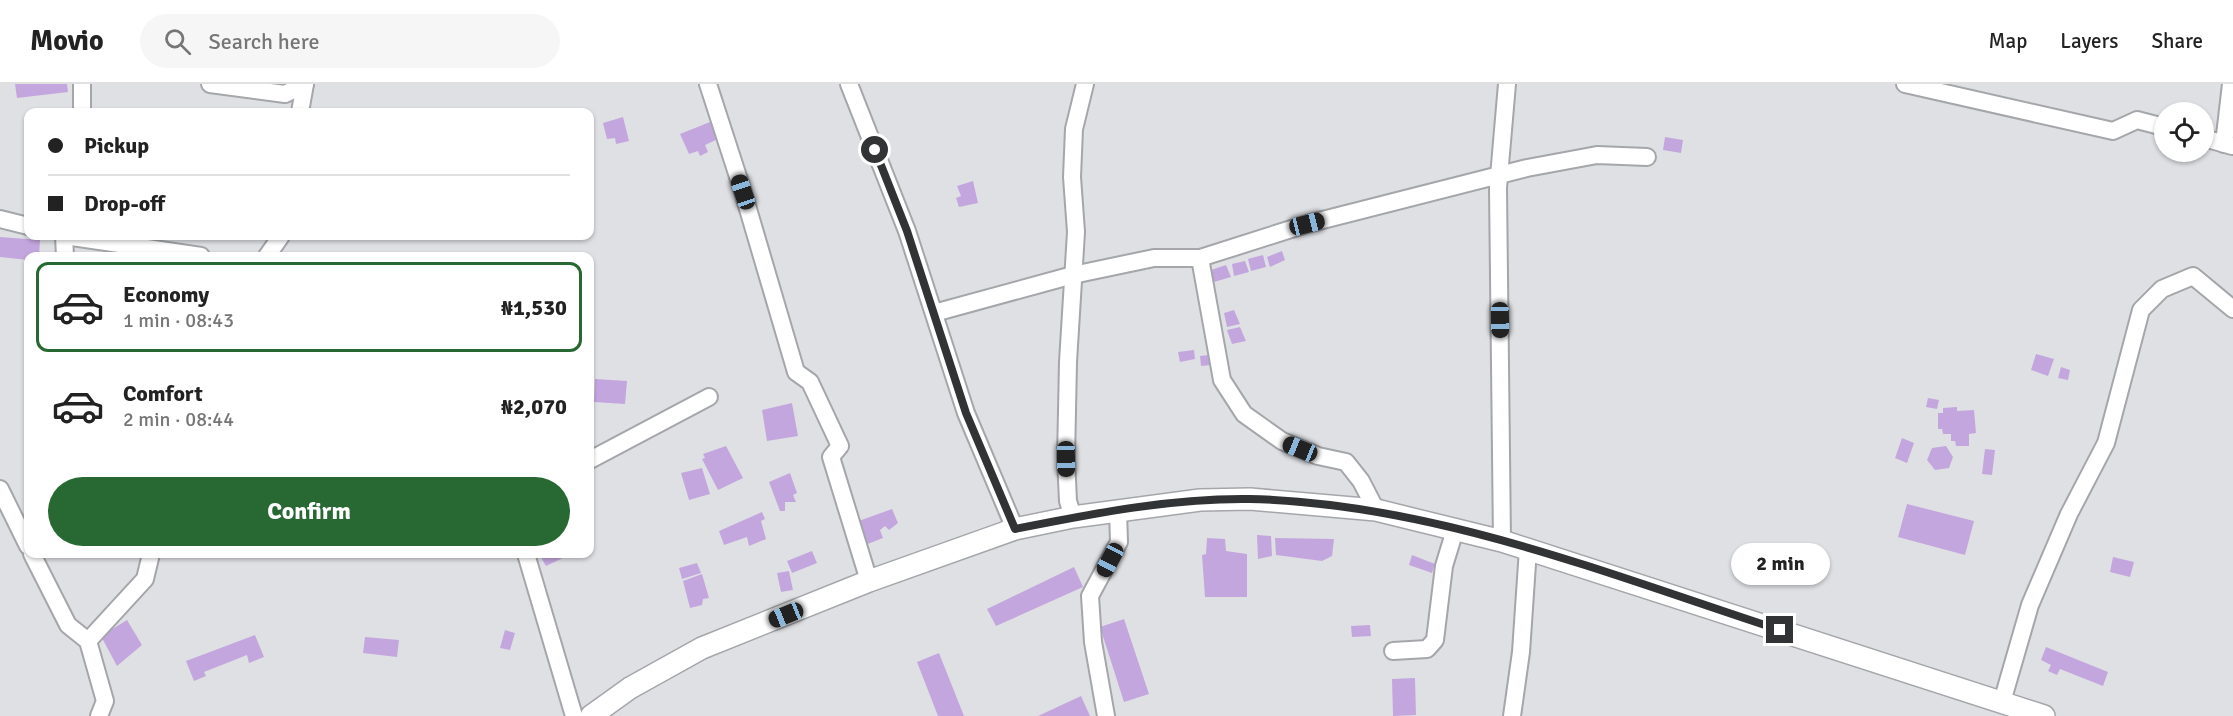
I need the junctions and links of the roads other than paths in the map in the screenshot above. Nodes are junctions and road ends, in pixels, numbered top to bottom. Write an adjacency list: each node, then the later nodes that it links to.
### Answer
1 (82, 84): 10 (street)
2 (210, 84): 3 (street)
3 (305, 84): 11 (street)
4 (708, 84): 38 (street)
5 (849, 84): 23 (street)
6 (1085, 84): 21 (street)
7 (1507, 84): 15 (street)
8 (1905, 84): 12 (street)
9 (2231, 84): 13 (street)
10 (82, 108)
11 (301, 108)
12 (2154, 124)
13 (2228, 145)
14 (1647, 157): 15 (street)
15 (1499, 175): 20 (street); 33 (street)
16 (0, 219): 17 (street)
17 (24, 225)
18 (91, 240): 19 (street)
19 (174, 252)
20 (1200, 258): 21 (street); 27 (street)
21 (1073, 275): 23 (street); 29 (street)
22 (2233, 309): 41 (street)
23 (934, 313): 30 (street)
24 (709, 396): 25 (street)
25 (594, 458)
26 (0, 489): 32 (street)
27 (1376, 510): 28 (street); 31 (street)
28 (1118, 511): 29 (street); 46 (street)
29 (1073, 517): 30 (street)
30 (1015, 529): 38 (street)
31 (1455, 530): 33 (street); 40 (street)
32 (24, 538)
33 (1502, 541): 34 (street)
34 (1528, 549): 41 (street); 47 (street)
35 (34, 558): 39 (street)
36 (150, 558): 39 (street)
37 (527, 558): 44 (street)
38 (869, 581): 45 (street)
39 (88, 641): 42 (street)
40 (1393, 651)
41 (2002, 702): 48 (street)
42 (102, 708): 43 (street)
43 (115, 716)
44 (573, 716)
45 (591, 716)
46 (1106, 716)
47 (1512, 716)
48 (2044, 716)

